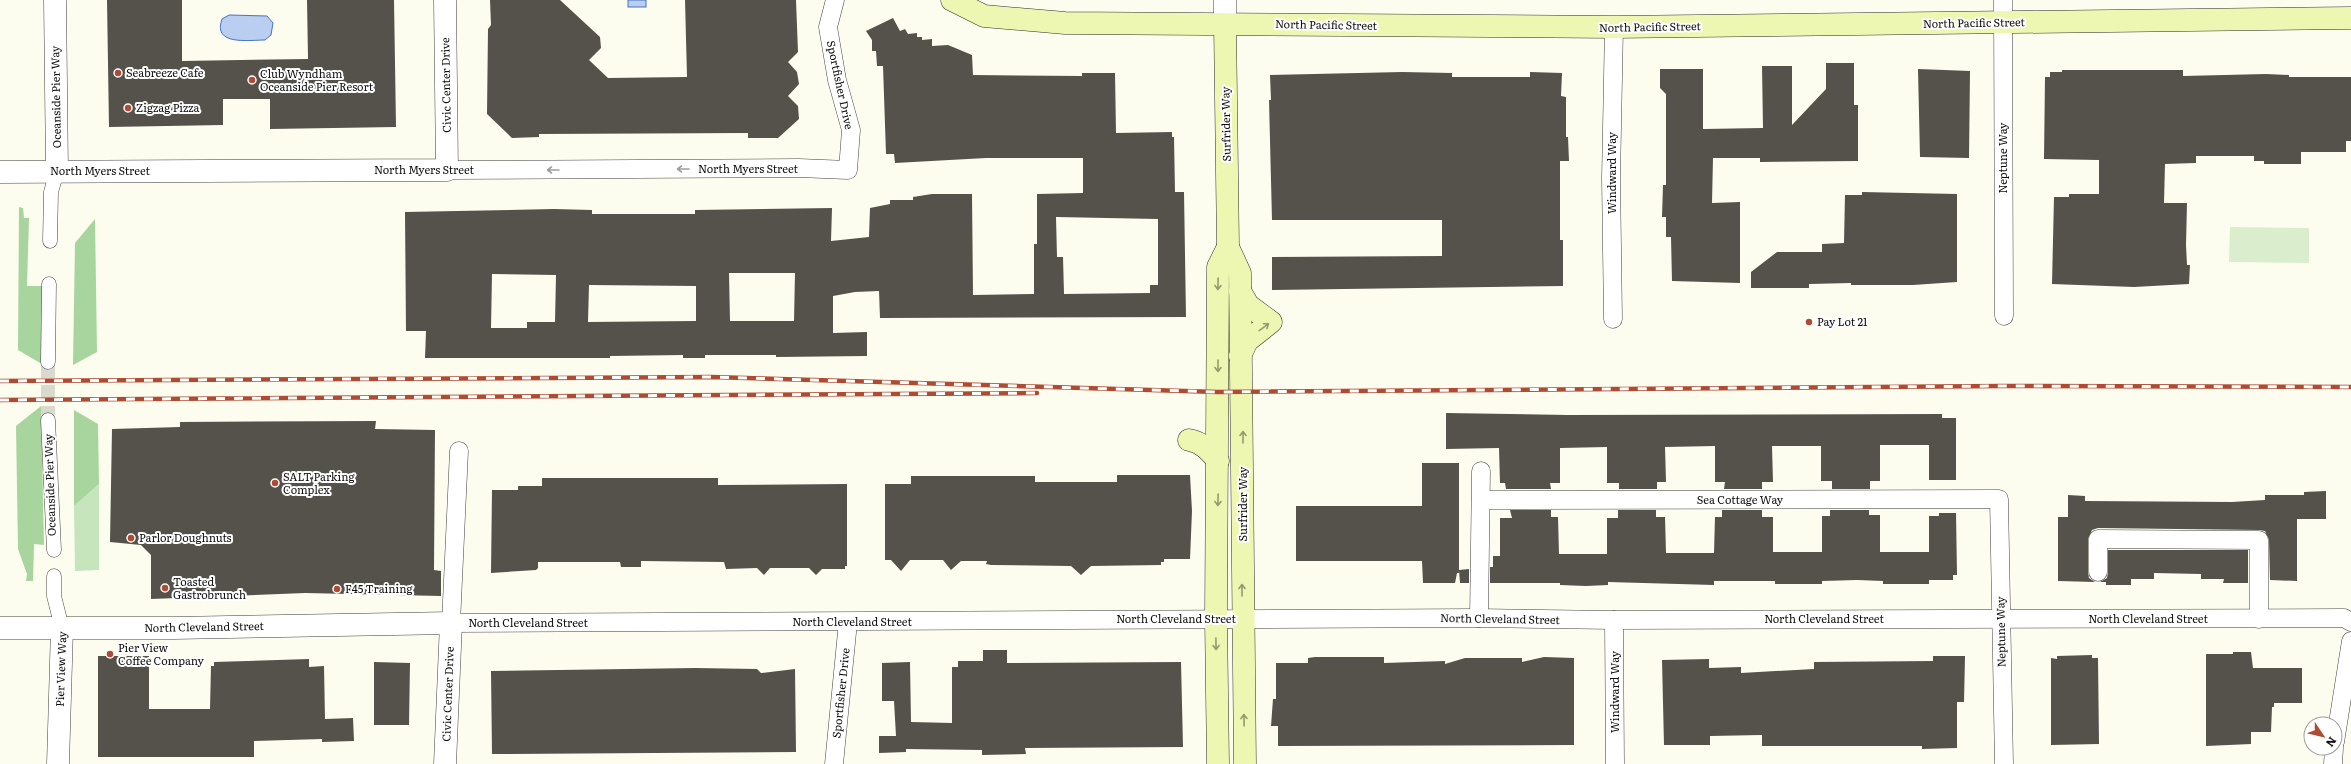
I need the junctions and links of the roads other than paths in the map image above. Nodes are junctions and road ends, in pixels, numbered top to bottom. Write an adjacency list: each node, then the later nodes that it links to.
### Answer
1 (55, 0): 14 (street, Oceanside Pier Way)
2 (445, 0): 11 (street, Civic Center Drive)
3 (835, 0): 12 (street, Sportfisher Drive)
4 (952, 0): 9 (main road, North Pacific Street)
5 (1225, 0): 9 (street, Surfrider Way)
6 (2004, 0): 8 (street, Neptune Way)
7 (2351, 18): 8 (main road, North Pacific Street)
8 (2004, 22): 10 (main road, North Pacific Street); 19 (street, Neptune Way)
9 (1225, 24): 10 (main road, North Pacific Street); 16 (main road, Surfrider Way)
10 (1614, 27): 20 (street, Windward Way)
11 (447, 170): 12 (street, North Myers Street, one-way to 11); 14 (street, North Myers Street)
12 (848, 170)
13 (0, 172): 14 (street, North Myers Street)
14 (57, 172): 15 (street, Oceanside Pier Way)
15 (50, 241)
16 (1228, 247): 18 (main road, Surfrider Way); 26 (main road, Surfrider Way, one-way to 26)
17 (49, 284): 22 (street)
18 (1240, 291): 21 (main road, Surfrider Way); 21 (main road, one-way to 18)
19 (2004, 316)
20 (1613, 319)
21 (1240, 356): 37 (main road, Surfrider Way, one-way to 21)
22 (48, 362)
23 (48, 420): 30 (street, Oceanside Pier Way)
24 (1189, 440): 26 (main road)
25 (459, 451): 41 (street)
26 (1218, 461): 36 (main road, Surfrider Way, one-way to 36)
27 (1481, 472): 29 (street)
28 (1999, 499): 29 (street, Sea Cottage Way); 34 (street, Neptune Way)
29 (1481, 500): 33 (street)
30 (54, 550)
31 (2098, 572): 35 (street)
32 (54, 576): 43 (street, Pier View Way)
33 (1479, 618): 37 (street, North Cleveland Street); 38 (street, North Cleveland Street)
34 (2001, 618): 35 (street, North Cleveland Street); 38 (street, North Cleveland Street); 52 (street, Neptune Way)
35 (2259, 618): 40 (street, North Cleveland Street)
36 (1216, 619): 37 (street, North Cleveland Street); 39 (street, North Cleveland Street); 49 (main road, Surfrider Way, one-way to 49)
37 (1242, 619): 50 (main road, Surfrider Way, one-way to 37)
38 (1614, 620): 51 (street, Windward Way)
39 (848, 622): 41 (street, North Cleveland Street); 48 (street, Sportfisher Drive)
40 (2351, 622)
41 (451, 623): 43 (street, North Cleveland Street); 47 (street, Civic Center Drive)
42 (0, 628): 43 (street, North Cleveland Street)
43 (62, 628): 46 (street, Pier View Way)
44 (2351, 641): 45 (street)
45 (2340, 716)
46 (58, 764)
47 (445, 764)
48 (834, 764)
49 (1218, 764)
50 (1245, 764)
51 (1615, 764)
52 (2004, 764)

